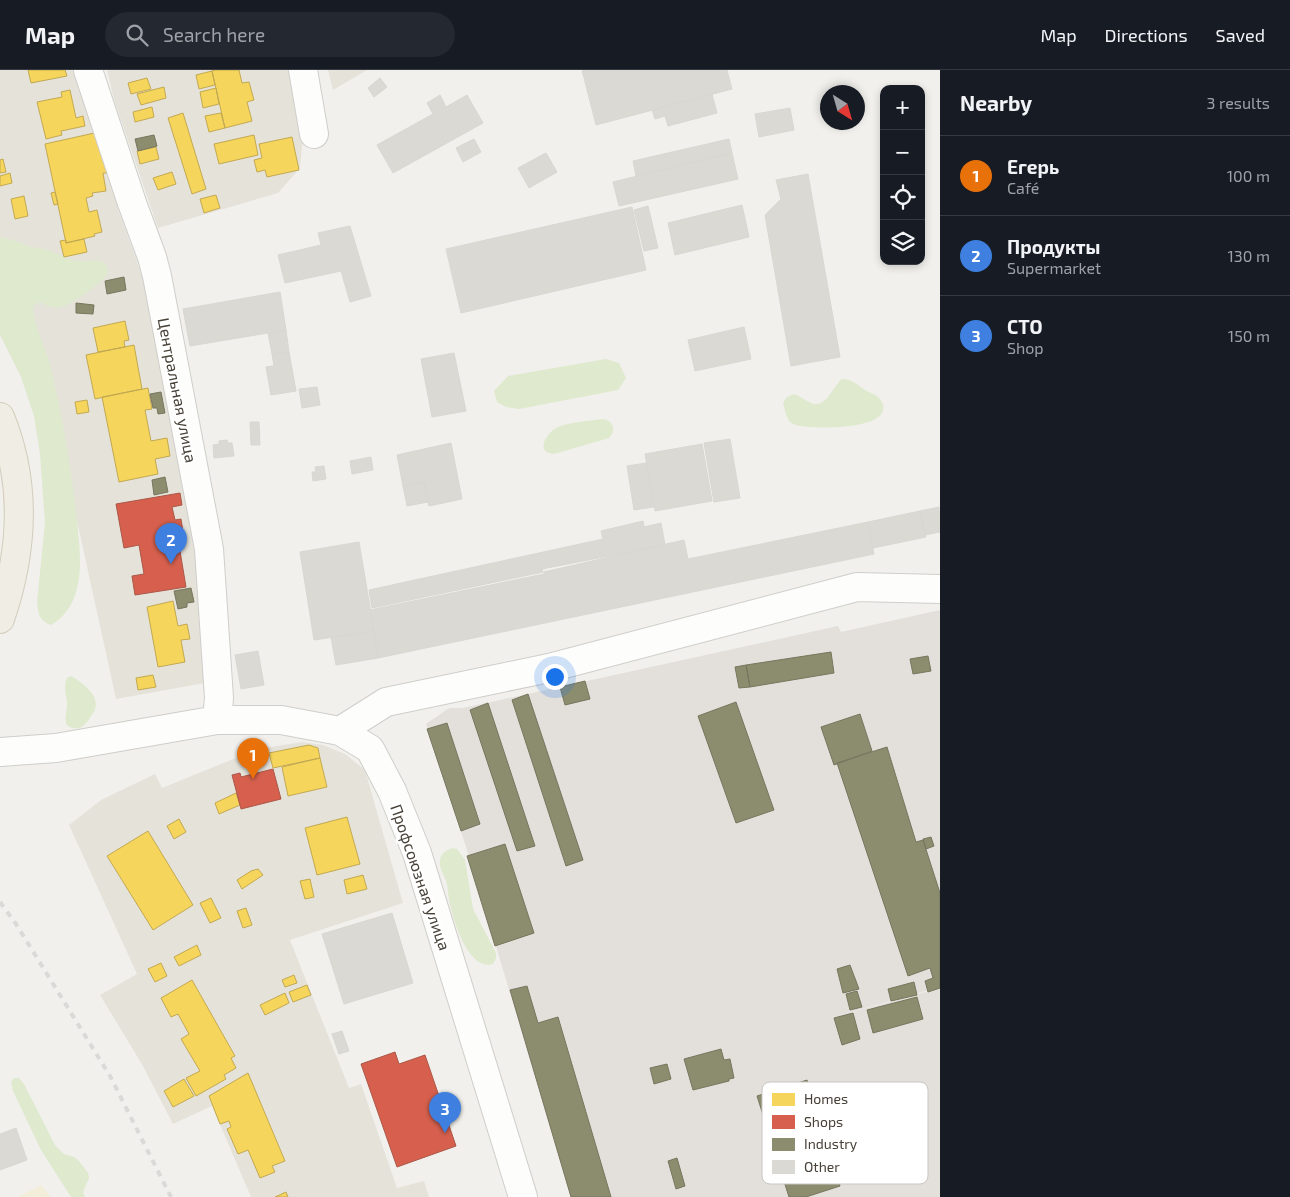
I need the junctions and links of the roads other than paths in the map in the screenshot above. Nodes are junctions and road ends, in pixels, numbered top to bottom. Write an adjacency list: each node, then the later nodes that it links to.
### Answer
1 (88, 70): 7 (street, Центральная улица)
2 (303, 70): 3 (street)
3 (314, 134)
4 (0, 417): 6 (main road)
5 (940, 589): 8 (street)
6 (0, 618)
7 (217, 720): 8 (street, Профсоюзная улица); 9 (street, Профсоюзная улица)
8 (340, 731): 10 (street, Профсоюзная улица)
9 (0, 752)
10 (524, 1197)

